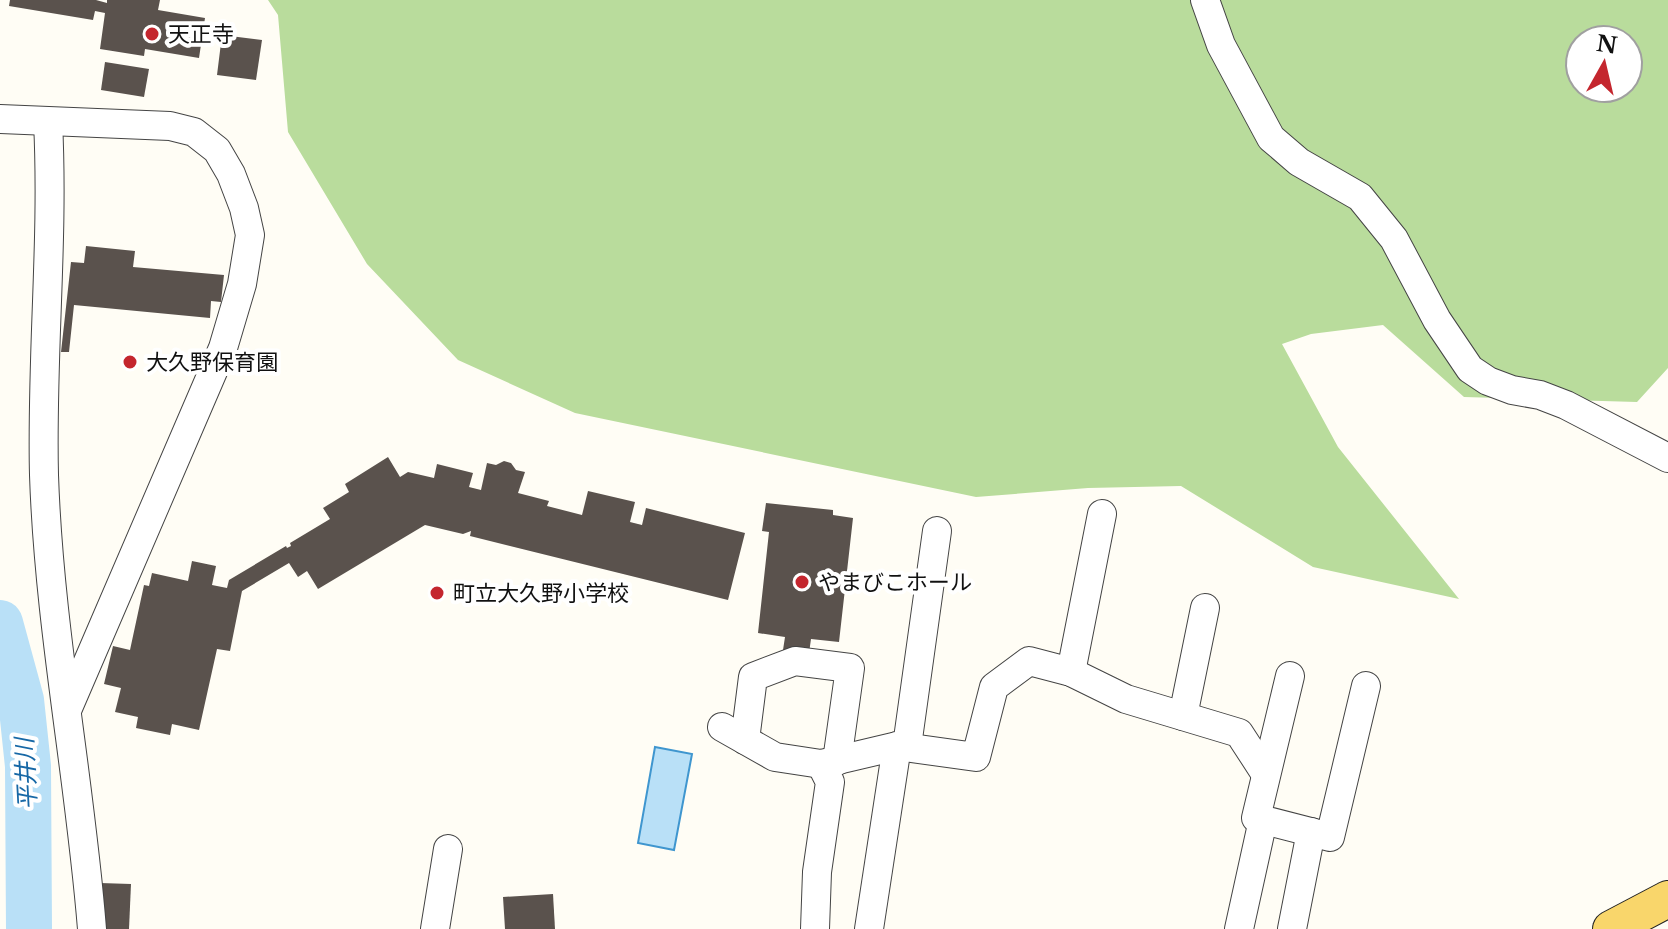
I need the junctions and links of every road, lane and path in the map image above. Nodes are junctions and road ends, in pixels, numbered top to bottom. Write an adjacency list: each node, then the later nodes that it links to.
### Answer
1 (1205, 0): 4 (street)
2 (0, 119): 3 (street)
3 (48, 122): 11 (street); 11 (street)
4 (1668, 458)
5 (1102, 514): 8 (street)
6 (937, 531): 13 (street)
7 (1205, 608): 12 (street)
8 (1071, 672): 12 (street); 13 (street)
9 (1290, 676): 15 (street)
10 (1366, 686): 17 (street)
11 (68, 708): 20 (street)
12 (1183, 716): 15 (street)
13 (902, 746): 14 (street); 23 (street)
14 (829, 762): 14 (street); 22 (street)
15 (1265, 773): 16 (street)
16 (1263, 820): 17 (street); 24 (street)
17 (1311, 832): 25 (street)
18 (448, 849): 21 (street)
19 (1668, 899): 26 (main road)
20 (92, 929)
21 (435, 929)
22 (815, 929)
23 (869, 929)
24 (1239, 929)
25 (1292, 929)
26 (1611, 929)

